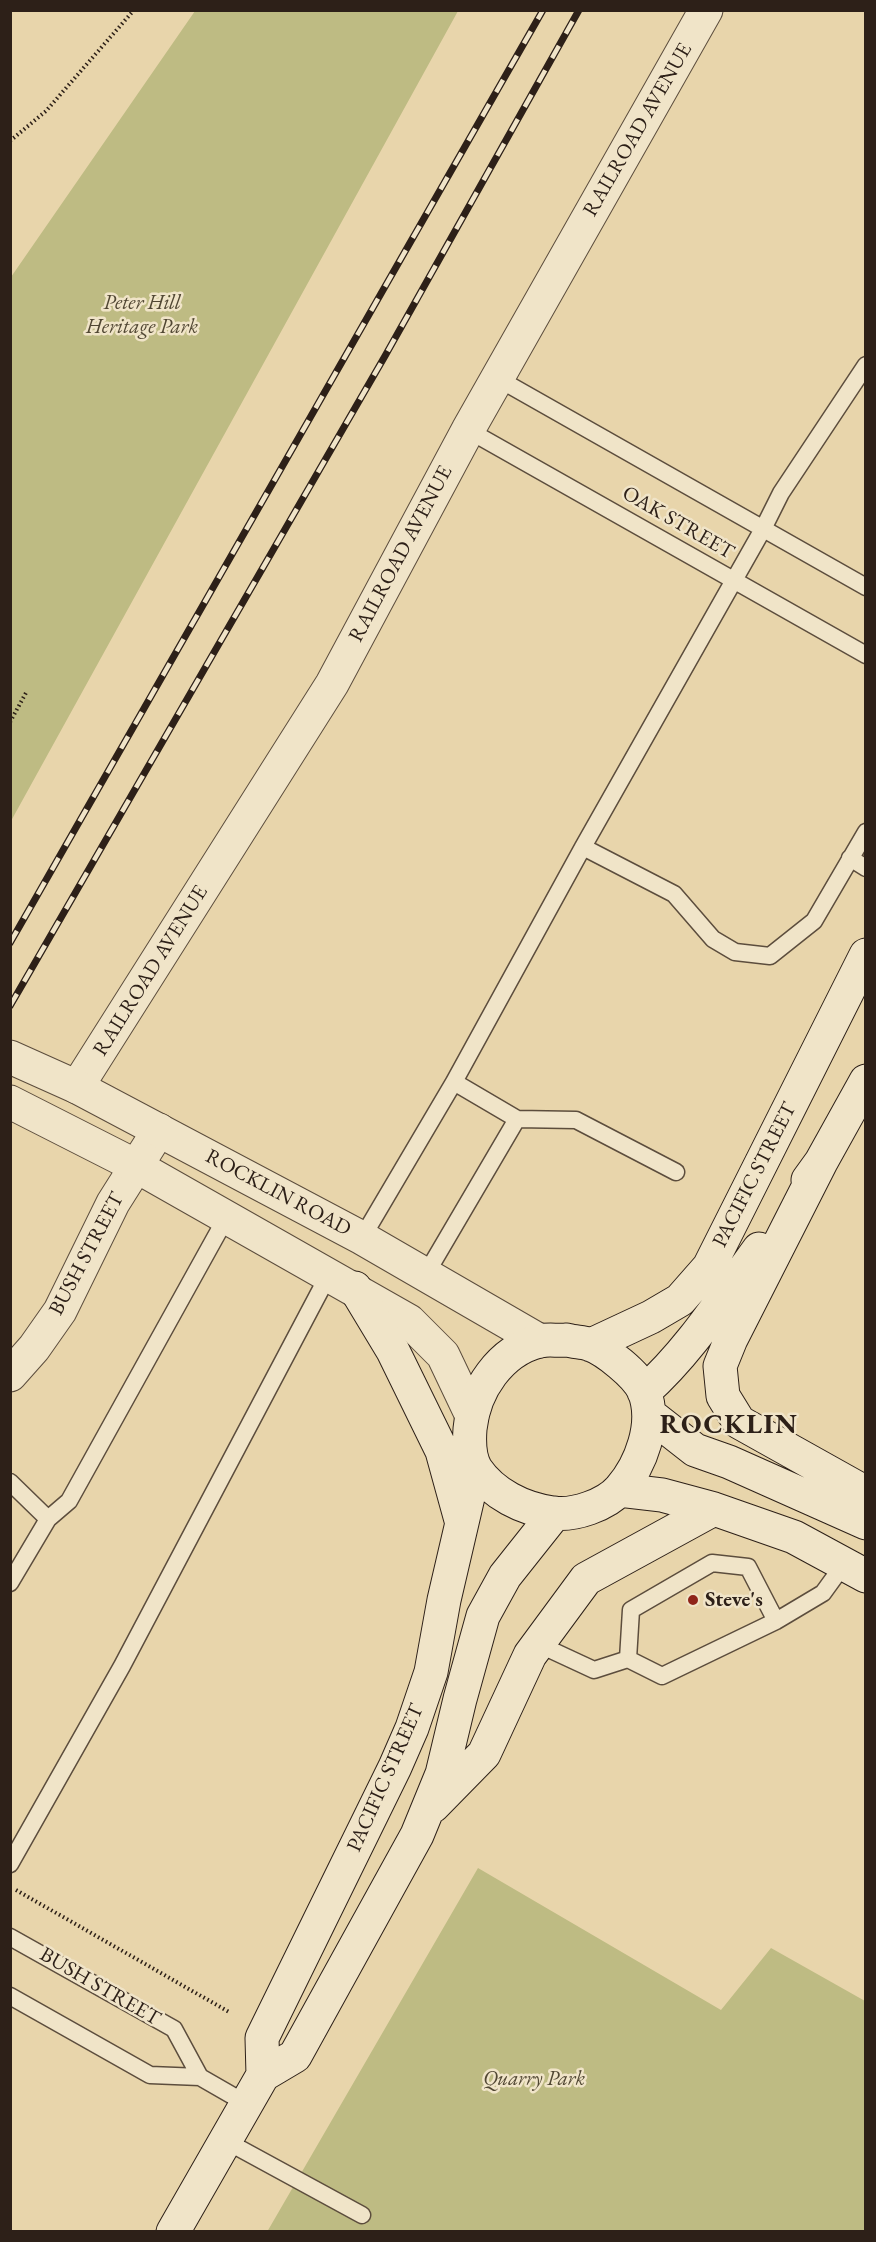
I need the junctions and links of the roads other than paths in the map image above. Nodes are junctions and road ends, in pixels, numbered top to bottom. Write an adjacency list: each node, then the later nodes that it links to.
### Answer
1 (706, 10): 3 (main road, RAILROAD AVENUE)
2 (866, 365): 5 (lane)
3 (497, 378): 4 (main road, RAILROAD AVENUE); 5 (lane, OAK STREET)
4 (468, 430): 6 (lane, OAK STREET); 17 (main road, RAILROAD AVENUE)
5 (763, 529): 6 (lane); 7 (lane, OAK STREET)
6 (733, 580): 8 (lane, OAK STREET); 10 (lane)
7 (866, 587)
8 (866, 655)
9 (866, 832): 11 (lane)
10 (583, 847): 11 (lane); 16 (lane)
11 (850, 858): 12 (lane)
12 (866, 868)
13 (866, 956): 29 (main road, PACIFIC STREET)
14 (10, 1057): 17 (main road, ROCKLIN ROAD)
15 (866, 1081): 21 (main road, PACIFIC STREET)
16 (454, 1082): 19 (lane); 25 (lane)
17 (77, 1087): 20 (main road, ROCKLIN ROAD)
18 (10, 1102): 22 (main road)
19 (517, 1119): 23 (lane); 26 (lane)
20 (159, 1130): 22 (main road, BUSH STREET); 25 (main road, ROCKLIN ROAD)
21 (821, 1162): 31 (main road, PACIFIC STREET); 36 (main road)
22 (136, 1166): 24 (main road); 30 (main road, BUSH STREET)
23 (676, 1172)
24 (226, 1218): 27 (main road); 39 (lane)
25 (362, 1238): 26 (main road, ROCKLIN ROAD)
26 (426, 1274): 28 (main road, ROCKLIN ROAD)
27 (342, 1281): 32 (main road); 41 (main road); 48 (lane)
28 (540, 1341): 29 (main road); 32 (main road)
29 (591, 1345): 31 (main road)
30 (10, 1375)
31 (646, 1403): 35 (main road); 40 (main road)
32 (471, 1416): 33 (main road)
33 (475, 1467): 38 (main road); 41 (main road, PACIFIC STREET)
34 (10, 1482): 39 (lane)
35 (619, 1490): 37 (main road); 38 (main road)
36 (866, 1493)
37 (714, 1509): 42 (main road); 45 (main road)
38 (555, 1513): 47 (main road, PACIFIC STREET)
39 (48, 1519): 43 (lane)
40 (866, 1523)
41 (462, 1524): 51 (main road, PACIFIC STREET)
42 (855, 1570): 44 (lane)
43 (10, 1583)
44 (776, 1621): 46 (lane); 46 (lane)
45 (538, 1644): 46 (lane); 47 (main road)
46 (628, 1659)
47 (424, 1815): 51 (main road, PACIFIC STREET)
48 (10, 1864)
49 (10, 1936): 52 (lane, BUSH STREET)
50 (10, 1996): 52 (lane)
51 (263, 2075): 53 (main road)
52 (200, 2077): 53 (lane)
53 (247, 2104): 54 (main road)
54 (226, 2141): 55 (lane); 56 (main road)
55 (362, 2215)
56 (173, 2232)

